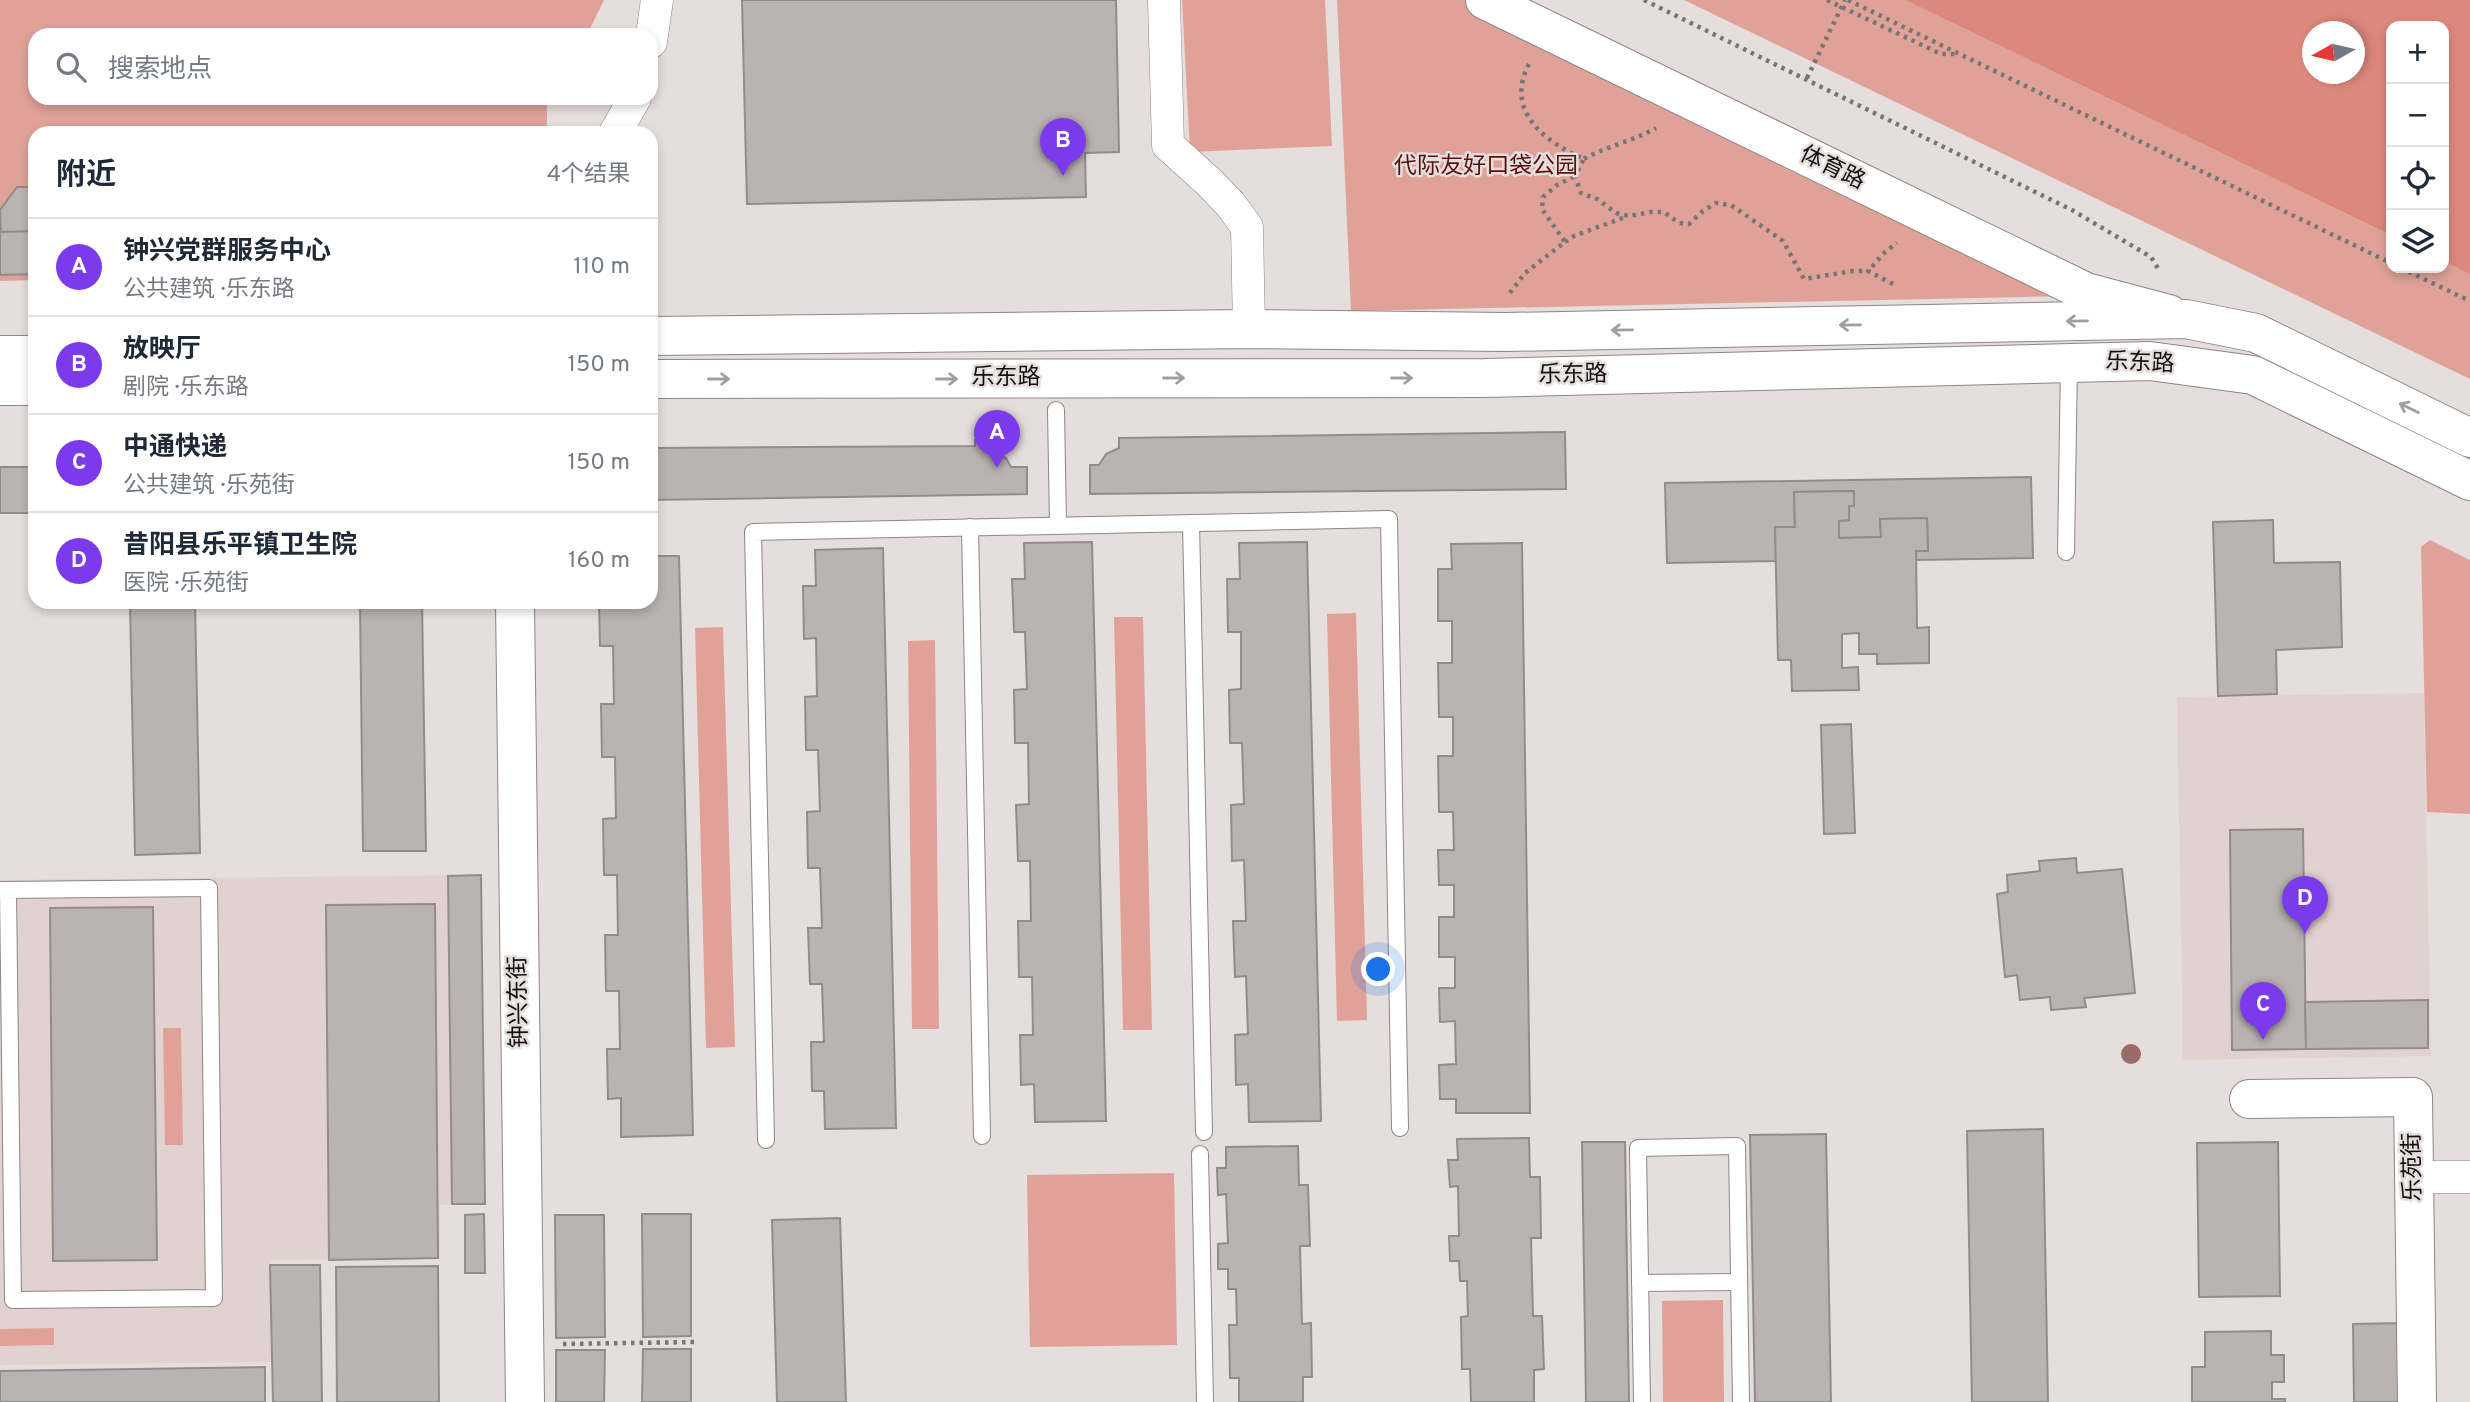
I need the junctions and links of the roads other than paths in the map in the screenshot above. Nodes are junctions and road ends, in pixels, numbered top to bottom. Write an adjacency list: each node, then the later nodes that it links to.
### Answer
1 (657, 0): 4 (street)
2 (1164, 0): 8 (street)
3 (1485, 0): 7 (main road, 体育路)
4 (653, 28)
5 (631, 105): 6 (street)
6 (619, 126)
7 (2186, 319): 8 (main road, 乐东路, one-way to 8); 17 (main road, 乐东路, one-way to 7)
8 (1249, 329): 9 (main road, 乐东路)
9 (658, 336)
10 (0, 355): 11 (main road)
11 (28, 355)
12 (2069, 363): 13 (main road, 乐东路, one-way to 12); 18 (main road, 乐东路); 22 (lane)
13 (658, 379)
14 (0, 386): 15 (main road)
15 (28, 386)
16 (1056, 410): 20 (lane)
17 (2470, 438)
18 (2470, 481)
19 (1191, 523): 20 (lane); 26 (lane); 27 (lane)
20 (1058, 525): 21 (lane)
21 (970, 527): 28 (lane); 29 (lane)
22 (2066, 552)
23 (515, 609): 35 (main road, 钟兴东街)
24 (4, 890): 24 (lane)
25 (2249, 1099): 31 (main road, 乐苑街)
26 (1401, 1128)
27 (1204, 1132)
28 (982, 1136)
29 (766, 1140)
30 (1200, 1154): 36 (lane)
31 (2414, 1177): 32 (street); 39 (main road, 乐苑街)
32 (2470, 1177)
33 (1739, 1282): 34 (lane); 34 (lane); 38 (lane)
34 (1640, 1283): 37 (lane)
35 (525, 1402)
36 (1205, 1402)
37 (1642, 1402)
38 (1741, 1402)
39 (2417, 1402)

